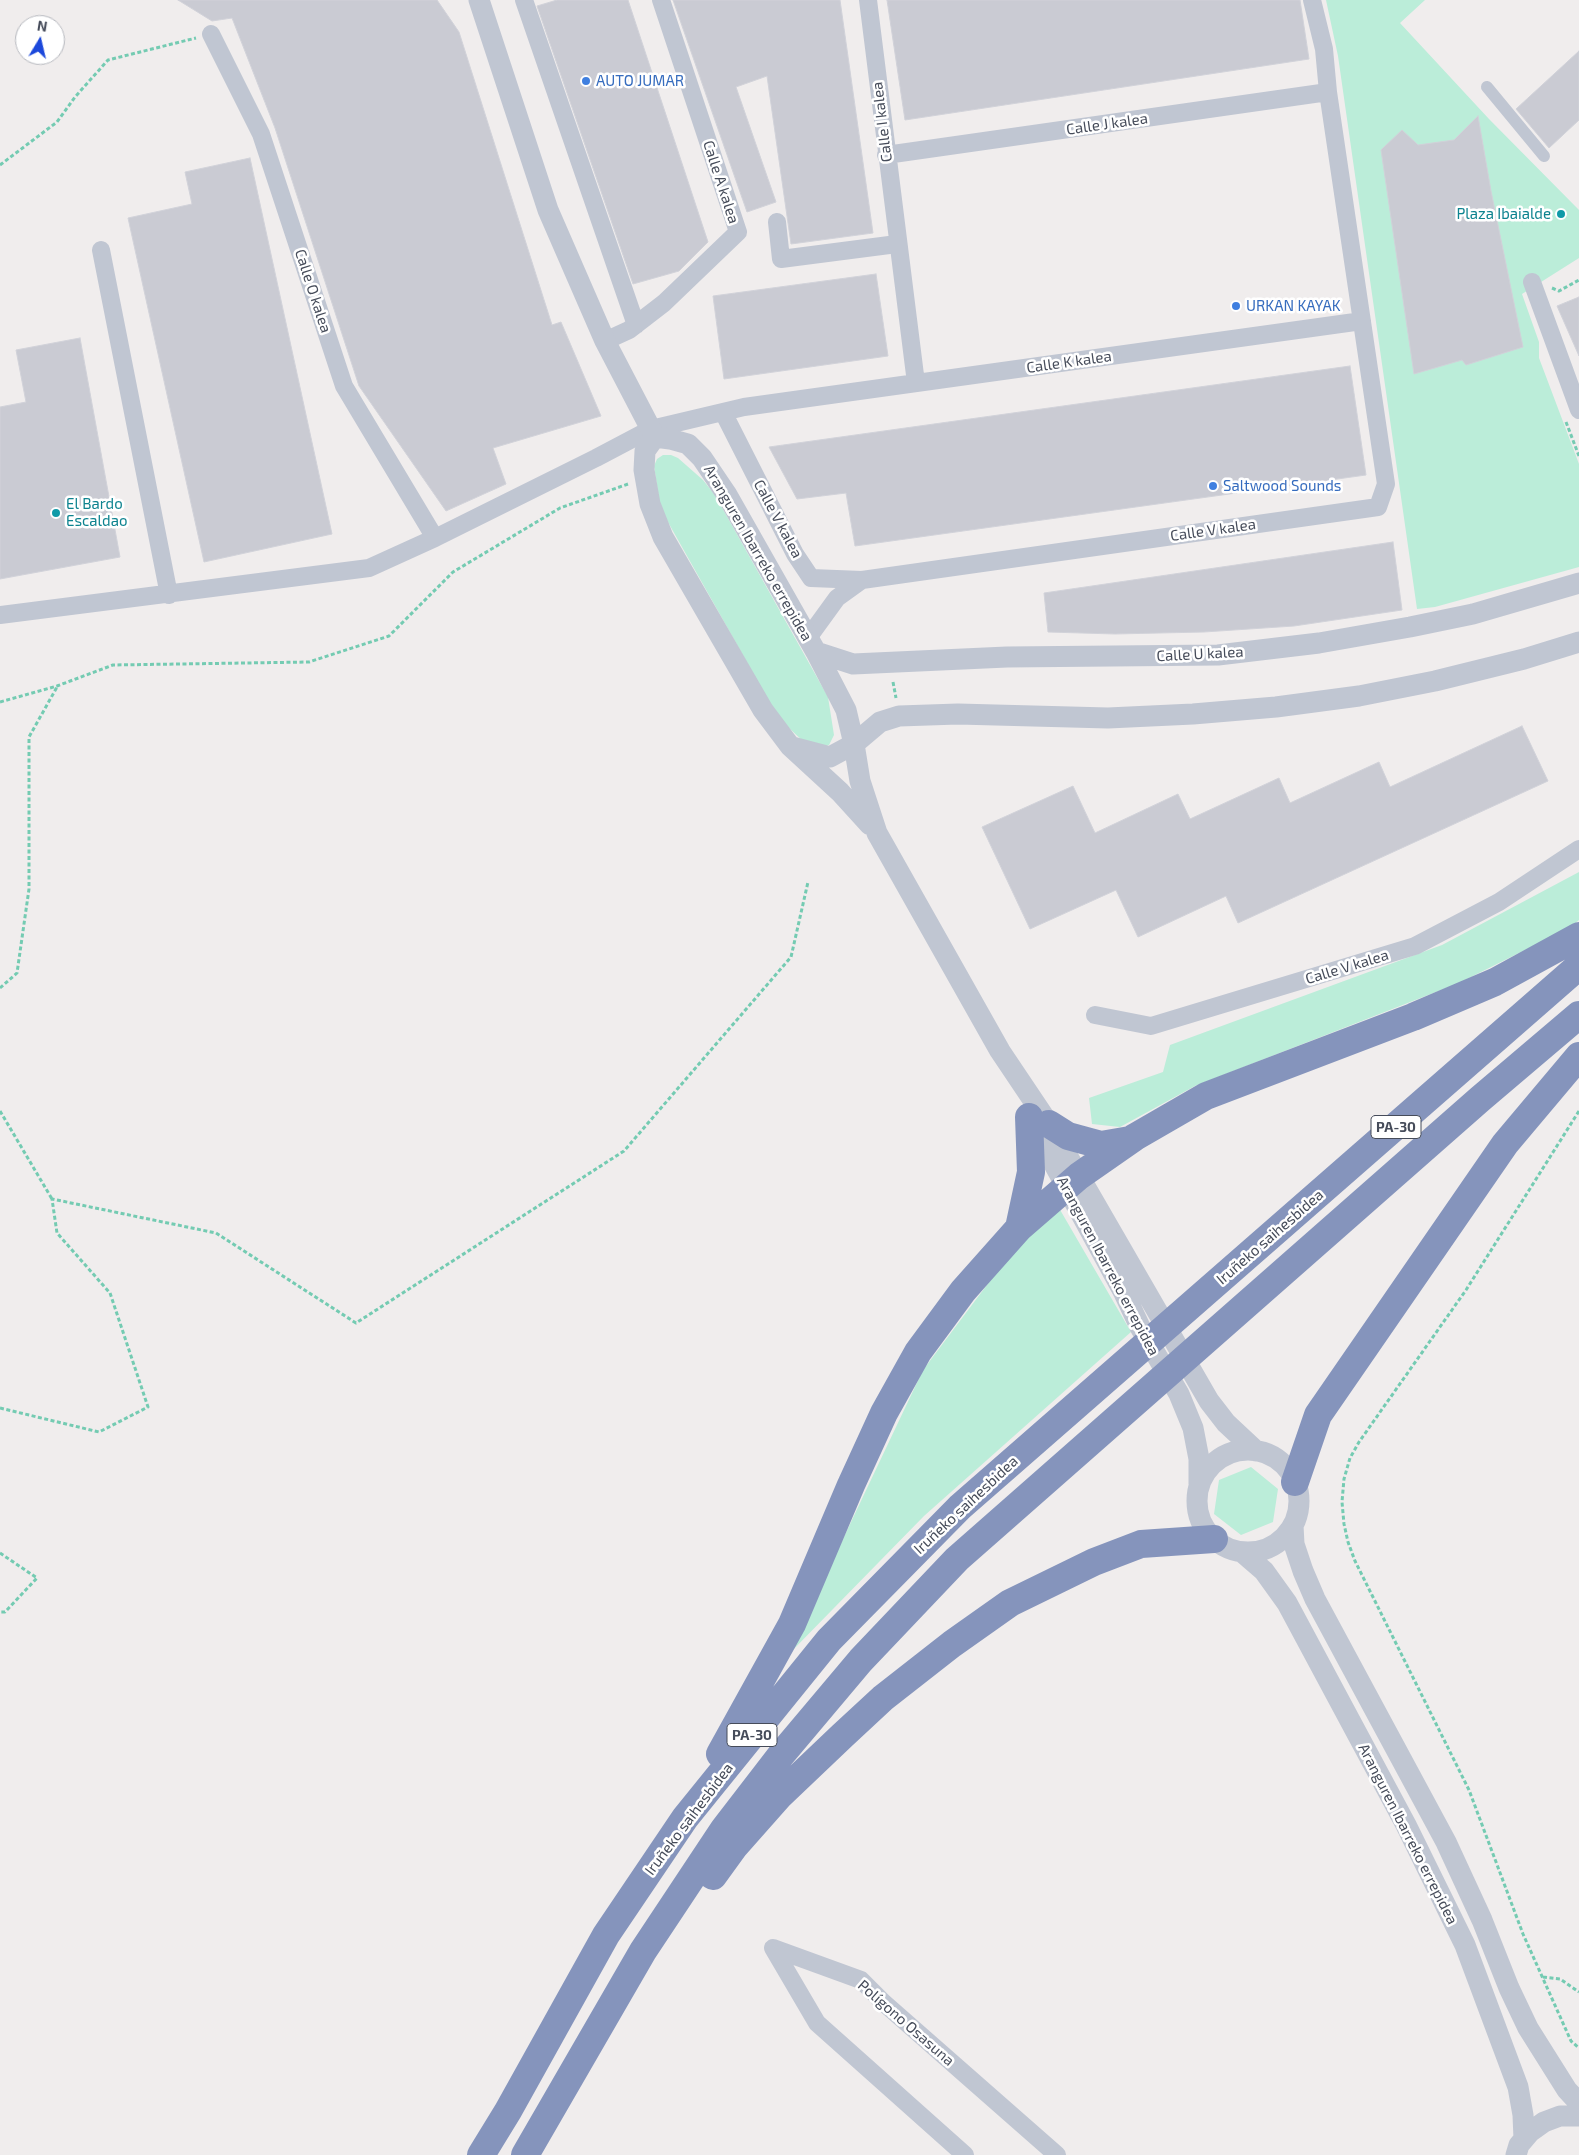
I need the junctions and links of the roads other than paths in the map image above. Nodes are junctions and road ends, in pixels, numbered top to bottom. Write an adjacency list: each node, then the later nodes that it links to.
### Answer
1 (479, 0): 17 (street)
2 (524, 0): 16 (street)
3 (661, 0): 16 (street, Calle A kalea)
4 (868, 0): 9 (street, Calle I kalea)
5 (1312, 0): 8 (street)
6 (211, 34): 22 (street, Calle O kalea)
7 (1486, 87): 10 (street)
8 (1328, 92): 9 (street, Calle J kalea); 15 (street)
9 (886, 155): 12 (street, Calle I kalea)
10 (1544, 156)
11 (777, 222): 12 (street)
12 (897, 244): 18 (street, Calle I kalea)
13 (101, 250): 25 (street)
14 (1532, 282): 19 (street)
15 (1362, 321): 18 (street, Calle K kalea); 23 (street, Calle V kalea)
16 (636, 325): 17 (street, Calle A kalea)
17 (605, 340): 21 (street)
18 (916, 383): 20 (street, Calle K kalea)
19 (1579, 410)
20 (722, 412): 21 (street, Calle K kalea); 23 (street, Calle V kalea)
21 (653, 433): 22 (street); 28 (street, Aranguren Ibarreko errepidea); 30 (street, Aranguren Ibarreko errepidea)
22 (435, 538): 25 (street)
23 (862, 580): 28 (street, Calle V kalea)
24 (1579, 583): 28 (street, Calle U kalea)
25 (169, 595): 26 (street)
26 (0, 614)
27 (1579, 642): 29 (street)
28 (812, 645): 29 (street, Aranguren Ibarreko errepidea)
29 (854, 744): 30 (street); 31 (street, Aranguren Ibarreko errepidea)
30 (790, 746): 31 (street, Aranguren Ibarreko errepidea)
31 (877, 833): 38 (street, Aranguren Ibarreko errepidea)
32 (1579, 849): 35 (street, Calle V kalea)
33 (1579, 936): 39 (highway)
34 (1579, 966): 48 (highway, Iruñeko saihesbidea / PA-30)
35 (1095, 1015)
36 (1579, 1015): 51 (highway, PA-30)
37 (1579, 1056): 43 (highway)
38 (1039, 1120): 39 (highway); 40 (street, Aranguren Ibarreko errepidea); 41 (highway)
39 (1132, 1139): 40 (highway)
40 (1068, 1189): 41 (highway); 42 (street, Aranguren Ibarreko errepidea); 44 (street, Aranguren Ibarreko errepidea)
41 (1019, 1228): 48 (highway)
42 (1256, 1451): 43 (street); 44 (street)
43 (1295, 1482): 45 (street)
44 (1199, 1484): 46 (street)
45 (1292, 1525): 47 (street); 49 (street, Aranguren Ibarreko errepidea)
46 (1214, 1539): 47 (street); 51 (highway)
47 (1242, 1552): 52 (street, Aranguren Ibarreko errepidea)
48 (685, 1818): 53 (highway, Iruñeko saihesbidea / PA-30)
49 (1579, 2103)
50 (1579, 2116): 52 (street)
51 (542, 2127): 54 (highway, PA-30)
52 (1520, 2147)
53 (481, 2155)
54 (525, 2155)
55 (965, 2155): 56 (street, Polígono Osasuna)
56 (1057, 2155)

